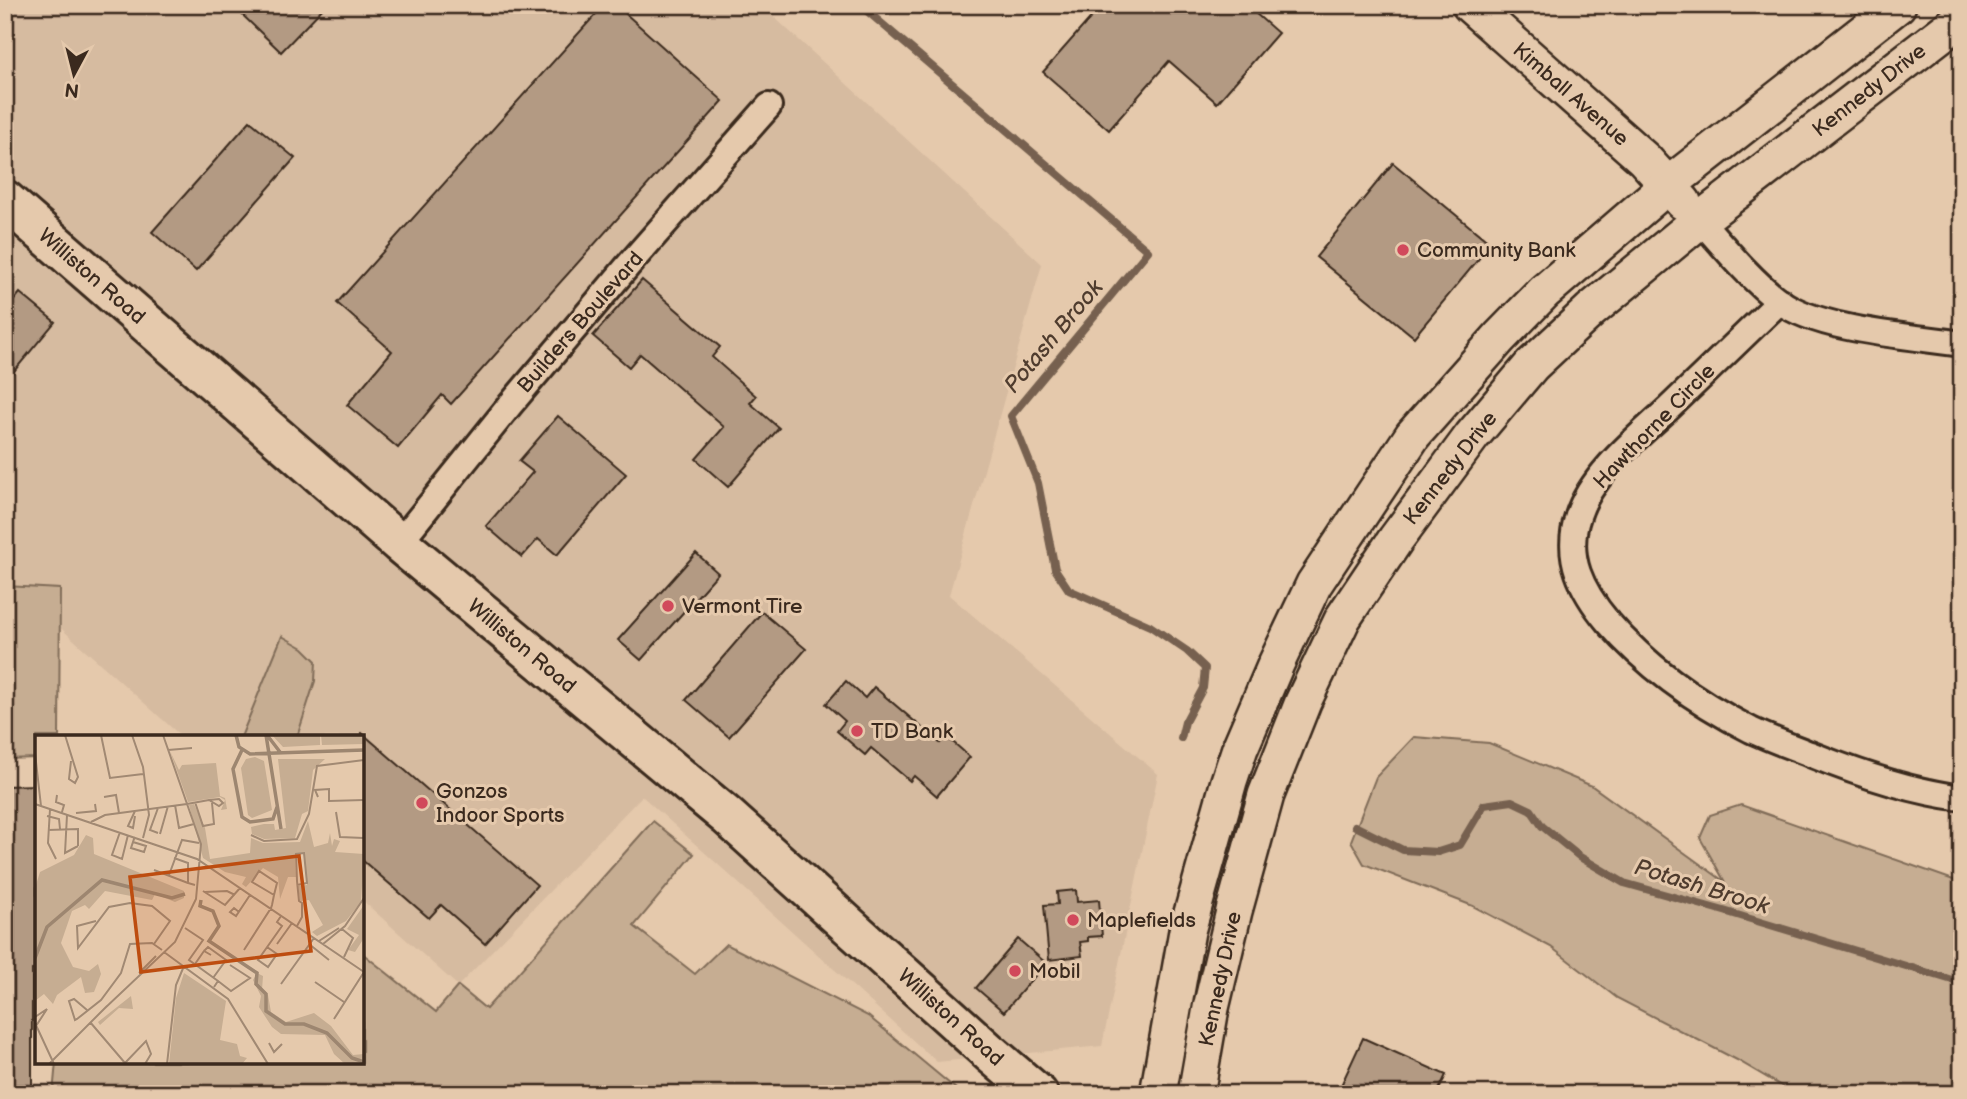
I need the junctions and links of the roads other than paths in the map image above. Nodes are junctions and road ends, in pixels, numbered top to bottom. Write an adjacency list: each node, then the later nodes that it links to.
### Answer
1 (1470, 5): 5 (main road, Kimball Avenue)
2 (1898, 5): 5 (main road, Kennedy Drive)
3 (1962, 18): 7 (main road, Kennedy Drive)
4 (769, 106): 10 (street, Builders Boulevard)
5 (1668, 185): 7 (main road, Kimball Avenue); 12 (main road, Kennedy Drive)
6 (5, 200): 10 (main road, Williston Road)
7 (1699, 220): 8 (street); 13 (main road, Kennedy Drive)
8 (1780, 301): 9 (street); 11 (street, Hawthorne Circle)
9 (1962, 344)
10 (398, 543): 14 (main road, Williston Road)
11 (1962, 798)
12 (1207, 862): 13 (main road); 15 (main road, Kennedy Drive)
13 (1234, 911): 16 (main road, Kennedy Drive)
14 (1038, 1094)
15 (1158, 1094)
16 (1196, 1094)

